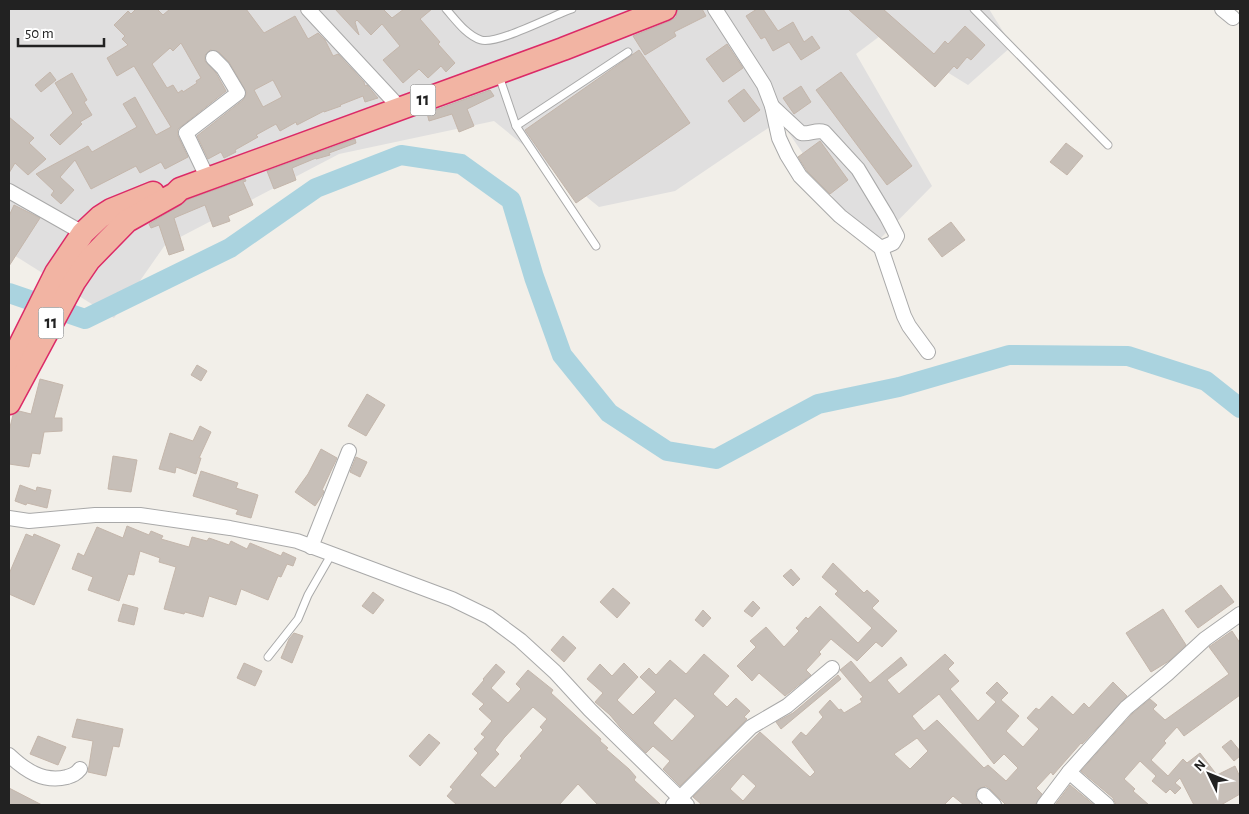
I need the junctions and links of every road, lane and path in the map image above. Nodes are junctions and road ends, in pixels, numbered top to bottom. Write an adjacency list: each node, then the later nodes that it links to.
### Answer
1 (308, 9): 13 (street)
2 (446, 9): 3 (lane)
3 (572, 9)
4 (665, 9): 11 (highway, 11)
5 (715, 9): 12 (street)
6 (974, 9): 15 (lane)
7 (1222, 9): 8 (street)
8 (1234, 18)
9 (628, 52): 14 (lane)
10 (213, 58): 16 (street)
11 (498, 72): 13 (highway, 11); 14 (lane)
12 (772, 106): 21 (street); 21 (street)
13 (401, 108): 16 (highway, 11)
14 (516, 126): 20 (lane)
15 (1108, 145)
16 (208, 179): 17 (highway, 11)
17 (180, 189): 19 (highway, 11); 22 (highway, 11)
18 (9, 191): 19 (street)
19 (83, 232): 22 (highway, 11)
20 (596, 246)
21 (882, 248): 23 (street)
22 (65, 278): 24 (highway, 11)
23 (928, 352)
24 (18, 361): 25 (highway, 11)
25 (9, 403)
26 (349, 452): 28 (street)
27 (9, 518): 28 (street)
28 (311, 547): 29 (street)
29 (331, 554): 31 (lane); 36 (street)
30 (1240, 614): 35 (street)
31 (268, 657)
32 (832, 668): 36 (street)
33 (9, 754): 34 (street)
34 (80, 769)
35 (1069, 772): 37 (street); 38 (street)
36 (680, 803)
37 (1044, 805)
38 (1106, 805)

